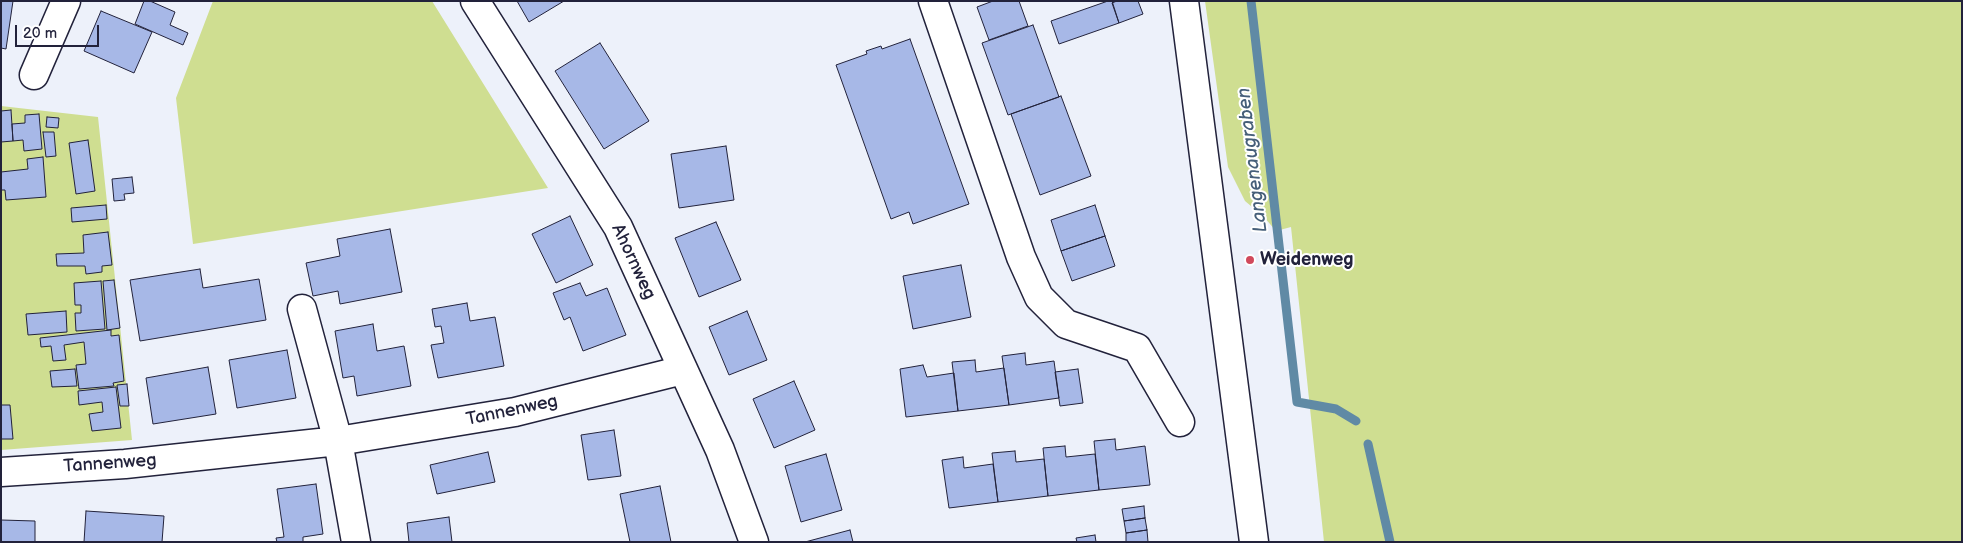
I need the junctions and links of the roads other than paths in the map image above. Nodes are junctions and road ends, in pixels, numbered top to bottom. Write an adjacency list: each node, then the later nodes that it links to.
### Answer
1 (66, 1): 5 (street)
2 (476, 1): 7 (street, Ahornweg)
3 (933, 1): 8 (street)
4 (1184, 1): 13 (street)
5 (34, 75)
6 (302, 309): 9 (street)
7 (683, 370): 9 (street, Tannenweg); 12 (street, Ahornweg)
8 (1180, 422)
9 (338, 441): 10 (street, Tannenweg); 11 (street)
10 (1, 472)
11 (356, 542)
12 (754, 542)
13 (1254, 542)

